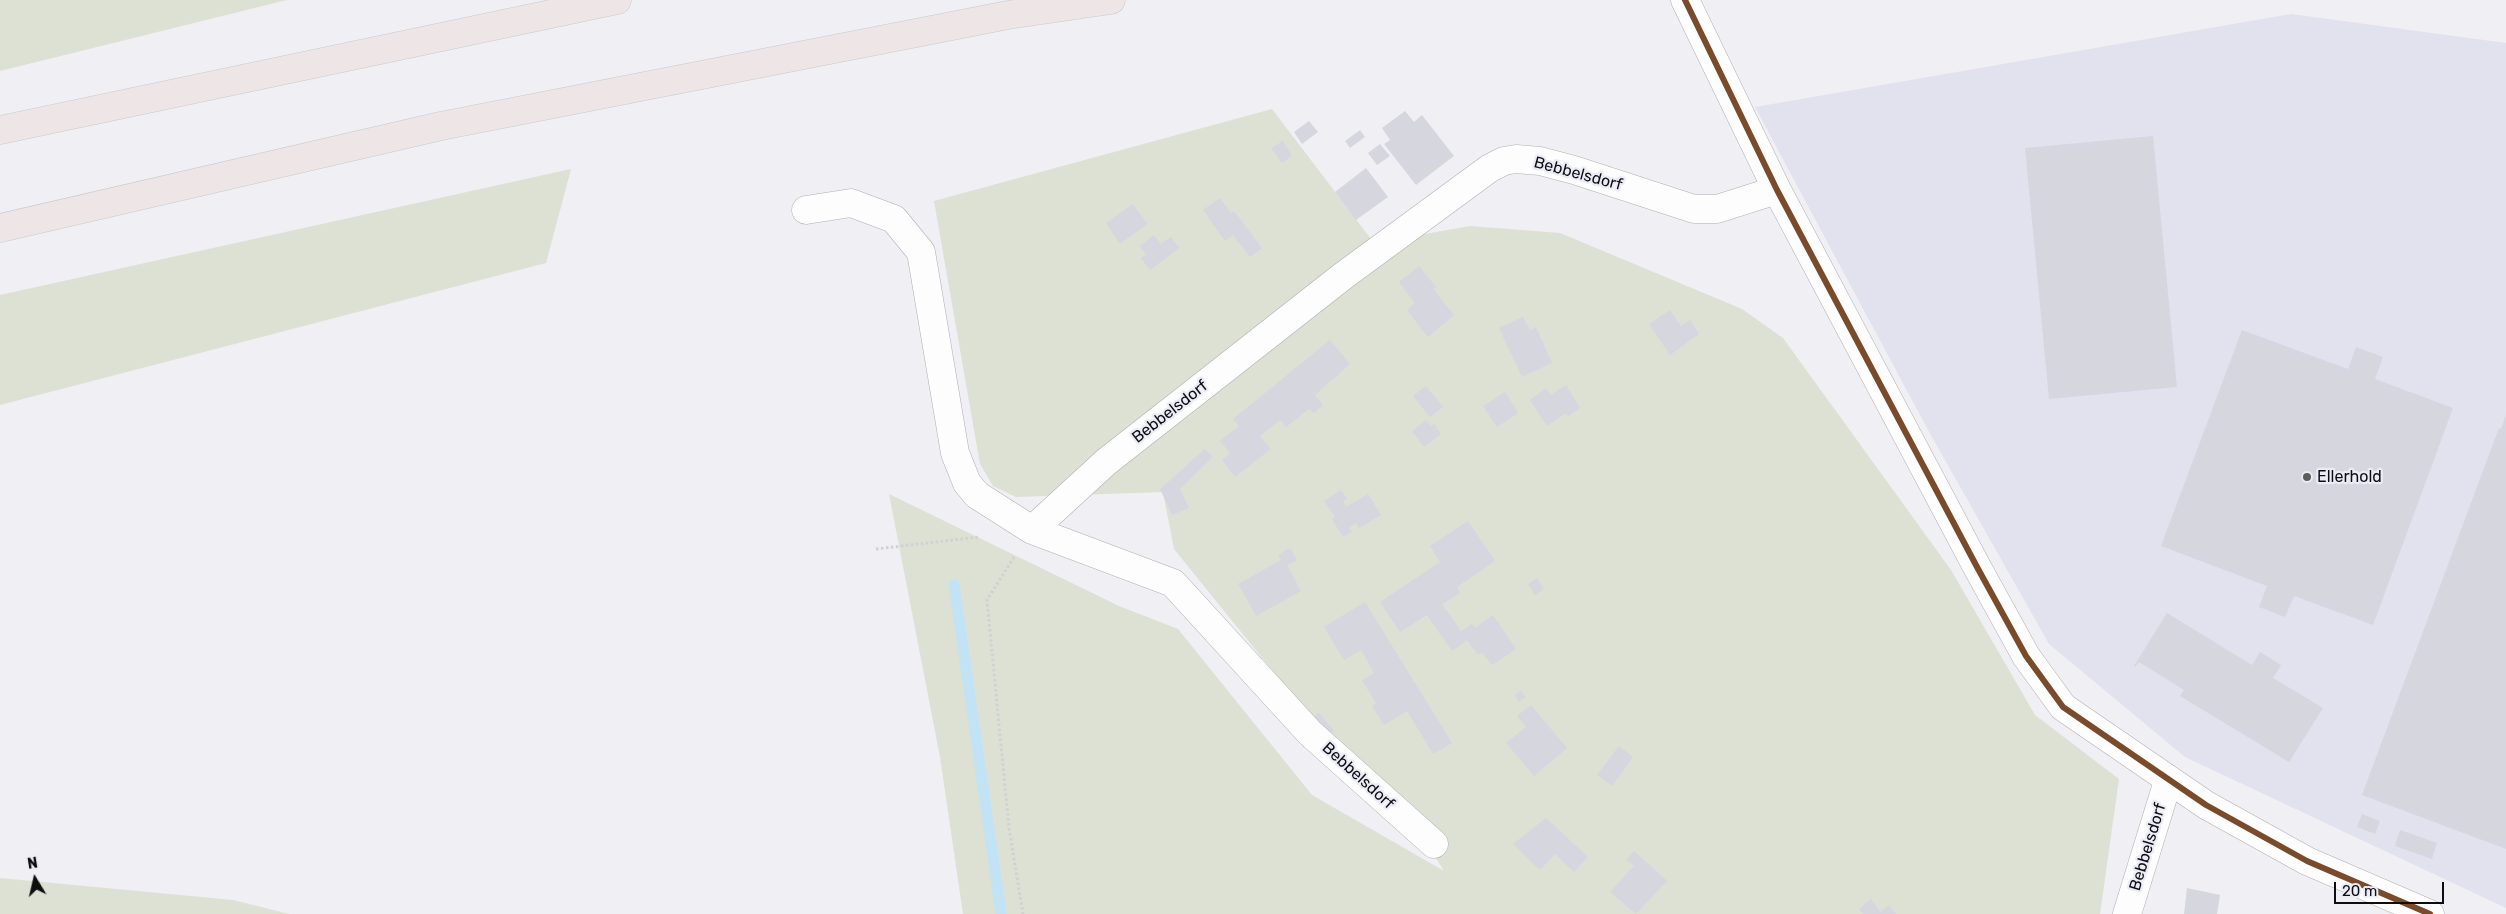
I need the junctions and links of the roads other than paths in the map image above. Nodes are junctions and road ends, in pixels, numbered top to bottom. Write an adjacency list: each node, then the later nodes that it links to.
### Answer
1 (616, 0): 4 (highway)
2 (1111, 0): 7 (highway)
3 (1685, 0): 5 (street, Bebbelsdorf)
4 (0, 130)
5 (1777, 190): 8 (street, Bebbelsdorf); 9 (street, Bebbelsdorf)
6 (806, 210): 8 (street)
7 (0, 228)
8 (1032, 530): 10 (street, Bebbelsdorf)
9 (2168, 781): 11 (street, Bebbelsdorf); 12 (street)
10 (1434, 844)
11 (2127, 914)
12 (2430, 914)

